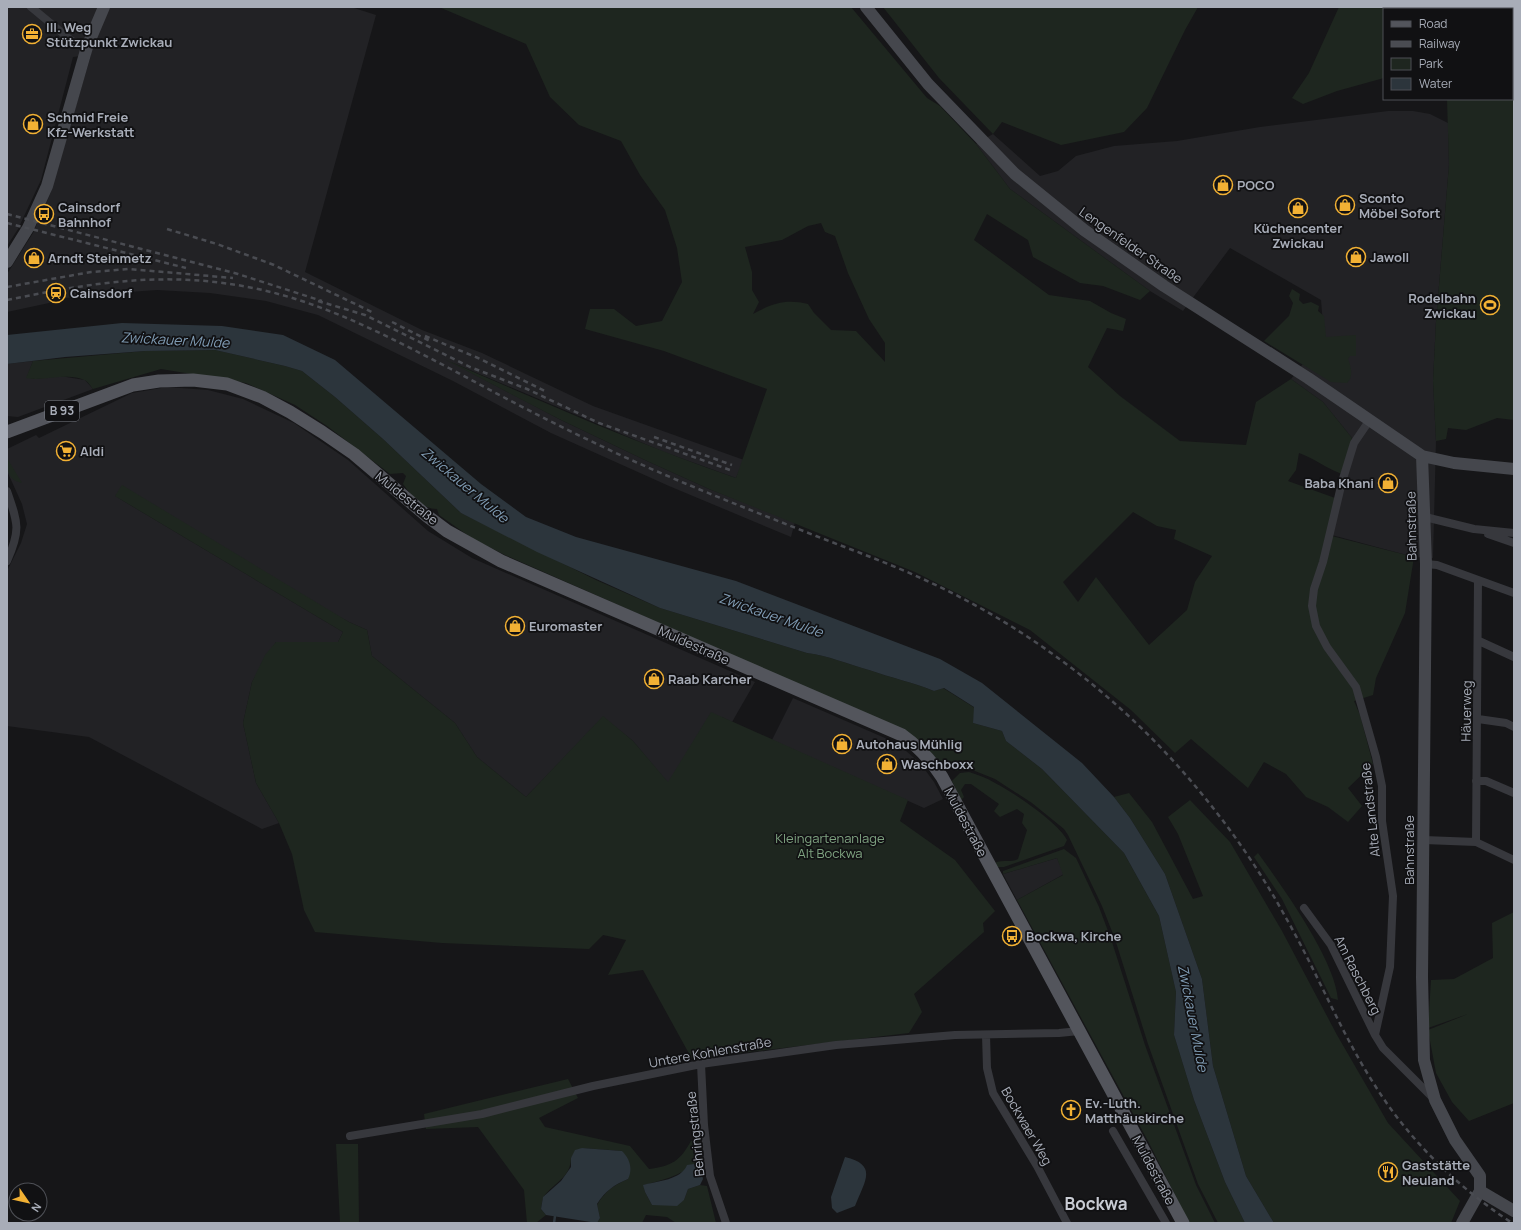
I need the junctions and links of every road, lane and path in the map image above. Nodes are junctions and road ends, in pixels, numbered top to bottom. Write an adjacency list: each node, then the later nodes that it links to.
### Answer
1 (32, 7): 4 (street)
2 (104, 7): 4 (main road)
3 (866, 7): 6 (main road, Lengenfelder Straße)
4 (87, 47): 5 (main road)
5 (7, 262)
6 (1368, 421): 8 (main road, Lengenfelder Straße); 31 (street, Alte Landstraße)
7 (7, 432): 29 (main road, Muldestraße / B 93)
8 (1422, 456): 9 (main road); 11 (main road, Bahnstraße)
9 (1508, 468)
10 (7, 491): 15 (street)
11 (1425, 517): 12 (street); 16 (main road, Bahnstraße)
12 (1474, 529): 13 (street); 14 (street)
13 (1514, 533)
14 (1514, 543)
15 (7, 561)
16 (1426, 564): 17 (street); 25 (main road, Bahnstraße)
17 (1478, 580): 18 (street); 19 (street, Häuerweg)
18 (1514, 593)
19 (1479, 641): 20 (street); 21 (street, Häuerweg)
20 (1514, 657)
21 (1478, 719): 22 (street); 23 (street, Häuerweg)
22 (1514, 727)
23 (1476, 781): 24 (street); 26 (street, Häuerweg)
24 (1514, 792)
25 (1424, 840): 26 (street); 33 (main road, Bahnstraße)
26 (1476, 842): 27 (street)
27 (1514, 860)
28 (1304, 908): 31 (street, Am Raschberg)
29 (1079, 1031): 30 (street, Untere Kohlenstraße); 41 (main road, Muldestraße / B 93)
30 (986, 1035): 32 (street, Untere Kohlenstraße); 39 (street, Bockwaer Weg)
31 (1375, 1035): 33 (street)
32 (701, 1064): 35 (street, Untere Kohlenstraße); 38 (street, Behringstraße)
33 (1435, 1100): 36 (main road, Bahnstraße)
34 (1114, 1131): 40 (street)
35 (350, 1136)
36 (1480, 1191): 37 (main road); 42 (main road)
37 (1514, 1211)
38 (726, 1223)
39 (1067, 1223)
40 (1166, 1223)
41 (1183, 1223)
42 (1462, 1223)

